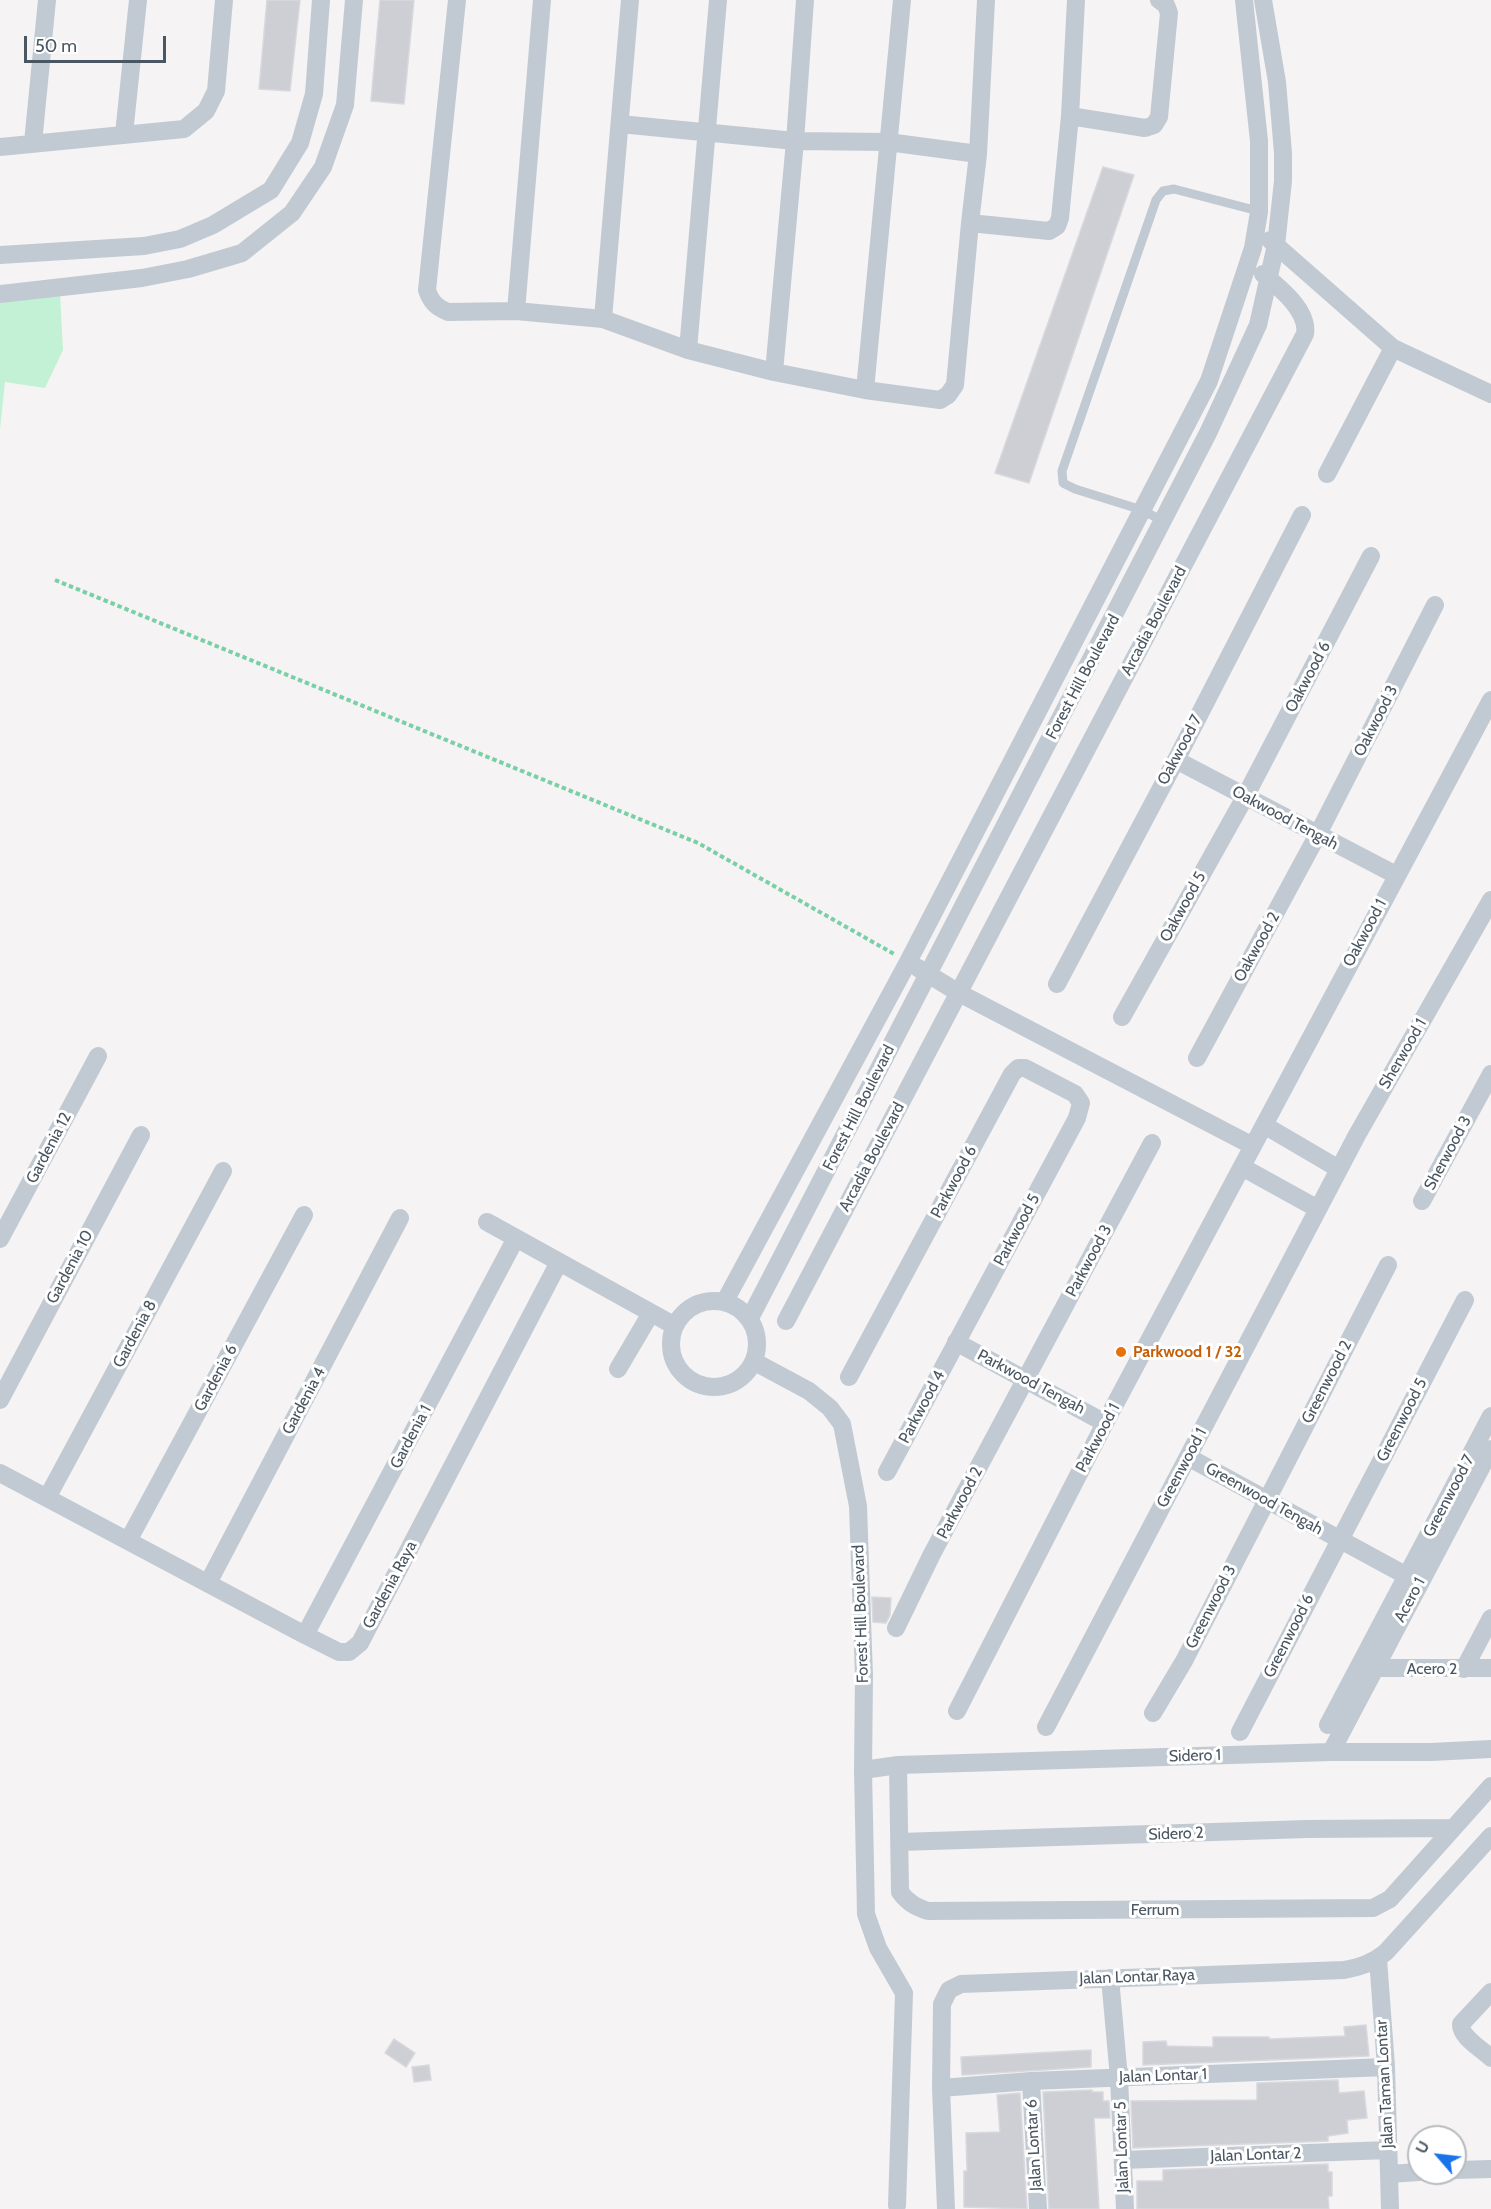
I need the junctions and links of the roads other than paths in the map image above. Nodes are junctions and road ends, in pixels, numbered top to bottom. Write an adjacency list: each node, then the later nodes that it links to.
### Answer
1 (47, 0): 23 (street)
2 (138, 0): 20 (street)
3 (225, 0): 20 (street)
4 (321, 0): 30 (street)
5 (354, 0): 33 (street)
6 (457, 0): 34 (street)
7 (542, 0): 34 (street)
8 (630, 0): 18 (street)
9 (718, 0): 19 (street)
10 (805, 0): 21 (street)
11 (902, 0): 22 (street)
12 (986, 0): 25 (street)
13 (1076, 0): 17 (street)
14 (1159, 0): 17 (street)
15 (1244, 0): 27 (street, Forest Hill Boulevard)
16 (1263, 0): 26 (street, Forest Hill Boulevard)
17 (1070, 116): 28 (street)
18 (620, 124): 19 (street); 35 (street)
19 (707, 133): 21 (street); 37 (street)
20 (124, 134): 23 (street)
21 (795, 141): 22 (street); 38 (street)
22 (888, 142): 25 (street); 39 (street)
23 (33, 143): 24 (street)
24 (0, 147)
25 (978, 154): 28 (street)
26 (1280, 214): 27 (lane); 29 (street, Forest Hill Boulevard)
27 (1258, 221): 29 (street); 31 (street, Forest Hill Boulevard); 42 (lane)
28 (970, 223): 39 (street)
29 (1276, 245): 32 (street, Forest Hill Boulevard); 36 (street)
30 (0, 255)
31 (1248, 262): 32 (street, Arcadia Boulevard); 42 (street, Forest Hill Boulevard)
32 (1269, 279): 44 (street, Forest Hill Boulevard); 57 (street, Arcadia Boulevard)
33 (0, 294)
34 (516, 312): 35 (street)
35 (603, 320): 37 (street)
36 (1393, 348): 40 (street); 41 (street)
37 (688, 350): 38 (street)
38 (774, 372): 39 (street)
39 (865, 390)
40 (1491, 394)
41 (1328, 474)
42 (1142, 510): 44 (lane); 54 (street, Forest Hill Boulevard)
43 (1302, 515): 48 (street, Oakwood 7)
44 (1163, 521): 55 (street, Forest Hill Boulevard)
45 (1371, 556): 49 (street, Oakwood 6)
46 (1435, 605): 50 (street, Oakwood 3)
47 (1491, 700): 51 (street, Oakwood 1)
48 (1176, 760): 49 (street, Oakwood Tengah); 56 (street, Oakwood 7)
49 (1245, 798): 50 (street, Oakwood Tengah); 58 (street, Oakwood 5)
50 (1317, 836): 51 (street, Oakwood Tengah); 60 (street, Oakwood 2)
51 (1396, 875): 63 (street, Oakwood 1)
52 (1491, 900): 53 (street, Sherwood 1)
53 (1486, 922): 68 (street, Sherwood 1)
54 (908, 962): 55 (street); 80 (street, Forest Hill Boulevard)
55 (928, 974): 57 (street); 82 (street, Forest Hill Boulevard)
56 (1057, 984)
57 (959, 993): 66 (street); 83 (street, Arcadia Boulevard)
58 (1122, 1017)
59 (98, 1056): 76 (street, Gardenia 12)
60 (1197, 1058)
61 (1491, 1074): 70 (street, Sherwood 3)
62 (1077, 1118): 85 (street, Parkwood 5); 88 (street, Parkwood 6)
63 (1264, 1125): 66 (street, Oakwood 1); 68 (street)
64 (141, 1135): 90 (street, Gardenia 10)
65 (1152, 1143): 89 (street, Parkwood 3)
66 (1253, 1146): 67 (street, Oakwood 1)
67 (1242, 1167): 71 (street); 92 (street, Parkwood 1)
68 (1339, 1169): 71 (street, Sherwood 1)
69 (223, 1171): 97 (street, Gardenia 8)
70 (1422, 1201)
71 (1318, 1209): 94 (street, Greenwood 1)
72 (303, 1215): 99 (street, Gardenia 6)
73 (400, 1218): 102 (street, Gardenia 4)
74 (487, 1222): 75 (street)
75 (516, 1238): 77 (street); 105 (street, Gardenia 1)
76 (0, 1239)
77 (559, 1262): 81 (street); 105 (street, Gardenia Raya)
78 (1388, 1265): 98 (street, Greenwood 2)
79 (1465, 1300): 100 (street, Greenwood 5)
80 (725, 1301): 82 (street); 84 (street)
81 (651, 1313): 84 (street); 87 (street)
82 (750, 1318): 86 (street)
83 (786, 1321)
84 (675, 1326): 86 (street)
85 (956, 1342): 89 (street, Parkwood Tengah); 95 (street, Parkwood 4)
86 (754, 1362): 117 (street, Forest Hill Boulevard)
87 (618, 1369)
88 (849, 1377)
89 (1026, 1379): 92 (street, Parkwood Tengah); 104 (street, Parkwood 2)
90 (0, 1400)
91 (1491, 1416): 101 (street, Greenwood 7)
92 (1105, 1423): 109 (street, Parkwood 1)
93 (1491, 1449): 106 (street, Acero 1)
94 (1188, 1457): 98 (street, Greenwood Tengah); 112 (street, Greenwood 1)
95 (887, 1472)
96 (0, 1473): 97 (street, Gardenia Raya)
97 (47, 1498): 99 (street, Gardenia Raya)
98 (1267, 1499): 100 (street, Greenwood Tengah); 110 (street, Greenwood 3)
99 (128, 1541): 102 (street, Gardenia Raya)
100 (1339, 1541): 101 (street, Greenwood Tengah); 113 (street, Greenwood 6)
101 (1407, 1576): 111 (street, Greenwood 7)
102 (208, 1583): 105 (street, Gardenia Raya)
103 (1491, 1618): 108 (street)
104 (896, 1628)
105 (305, 1635)
106 (1374, 1668): 108 (street, Acero 2); 115 (street, Acero 1)
107 (1491, 1668): 108 (street, Acero 2)
108 (1464, 1669)
109 (957, 1711)
110 (1153, 1713)
111 (1328, 1725)
112 (1047, 1727)
113 (1240, 1732)
114 (1491, 1749): 115 (street, Sidero 1)
115 (1331, 1752): 116 (street, Sidero 1)
116 (898, 1765): 117 (street, Sidero 1); 121 (street, Ferrum)
117 (863, 1770): 136 (street, Forest Hill Boulevard)
118 (1491, 1786): 119 (street, Ferrum)
119 (1454, 1828): 121 (street, Sidero 2); 121 (street, Ferrum)
120 (1491, 1836): 122 (street, Jalan Lontar Raya)
121 (900, 1842)
122 (1377, 1959): 123 (street, Jalan Lontar Raya); 126 (street, Jalan Taman Lontar)
123 (1110, 1978): 127 (street, Jalan Lontar 5); 129 (street, Jalan Lontar Raya)
124 (1491, 1992): 125 (street)
125 (1491, 2058)
126 (1386, 2067): 127 (street, Jalan Lontar 1); 130 (street, Jalan Taman Lontar)
127 (1119, 2078): 128 (street, Jalan Lontar 1); 131 (street, Jalan Lontar 5)
128 (1031, 2081): 129 (street, Jalan Lontar 1); 138 (street, Jalan Lontar 6)
129 (941, 2088): 137 (street, Jalan Lontar Raya)
130 (1388, 2150): 131 (street, Jalan Lontar 2); 135 (street, Jalan Taman Lontar)
131 (1123, 2160): 139 (street, Jalan Lontar 5)
132 (1491, 2169): 133 (street)
133 (1467, 2170)
134 (1407, 2173): 135 (street)
135 (1389, 2174): 140 (street, Jalan Taman Lontar)
136 (897, 2205)
137 (946, 2209)
138 (1038, 2209)
139 (1125, 2209)
140 (1390, 2209)

